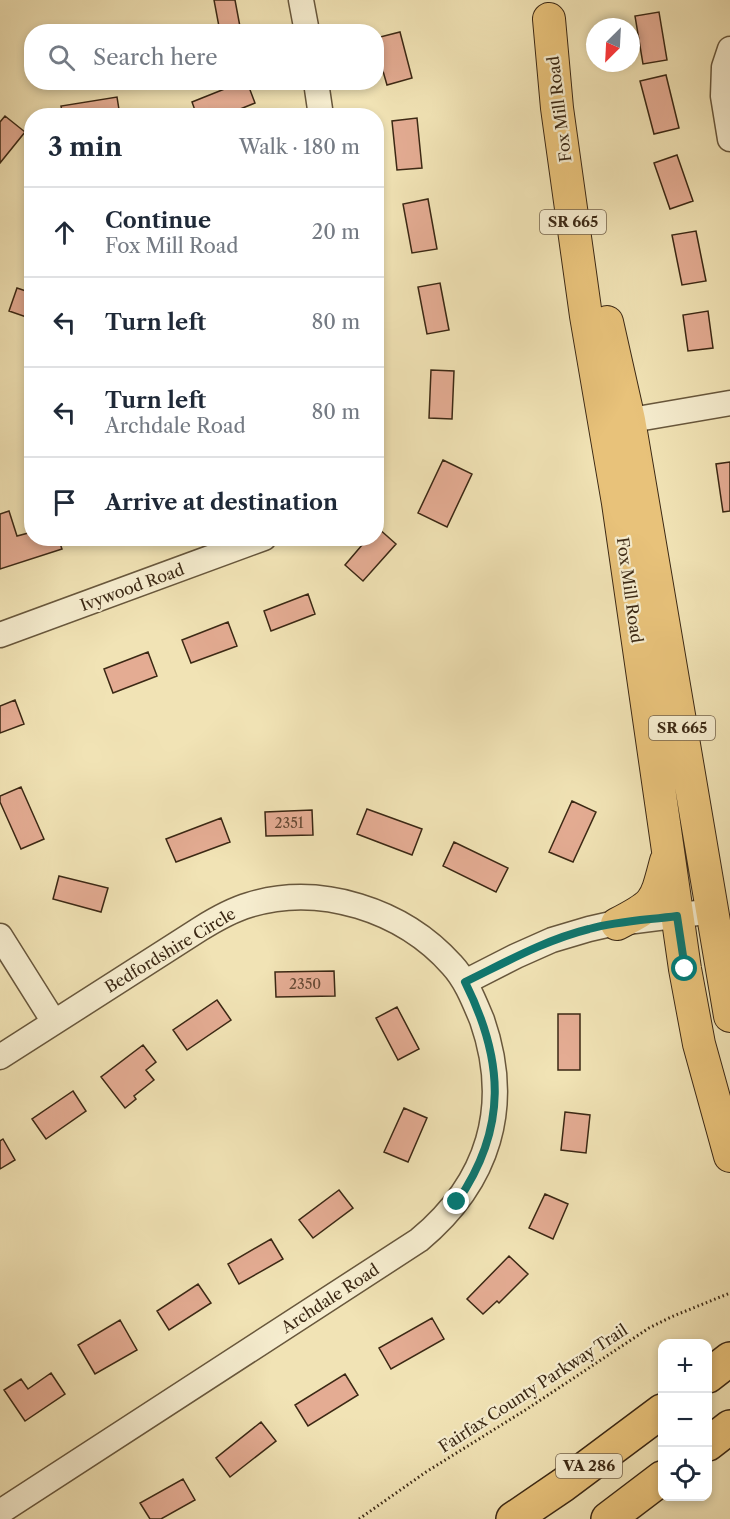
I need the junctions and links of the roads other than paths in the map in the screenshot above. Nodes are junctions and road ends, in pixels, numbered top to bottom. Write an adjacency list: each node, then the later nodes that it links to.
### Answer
1 (301, 0): 3 (street)
2 (548, 10): 9 (main road, Fox Mill Road / SR 665)
3 (306, 24)
4 (730, 49): 7 (street)
5 (317, 90): 6 (street)
6 (320, 108)
7 (730, 139)
8 (730, 403): 9 (street)
9 (617, 422): 12 (main road, Fox Mill Road / SR 665); 13 (main road, Fox Mill Road / SR 665)
10 (242, 546): 11 (street, Ivywood Road)
11 (0, 635)
12 (668, 852): 14 (main road, Fox Mill Road / SR 665); 15 (main road)
13 (713, 911): 14 (street); 18 (main road, Fox Mill Road / SR 665)
14 (677, 916): 15 (street); 21 (main road, Fox Mill Road / SR 665)
15 (617, 924): 17 (street)
16 (0, 936): 19 (street)
17 (465, 982): 19 (street, Bedfordshire Circle); 28 (street, Archdale Road)
18 (730, 1016)
19 (54, 1022): 20 (street, Bedfordshire Circle)
20 (0, 1057)
21 (730, 1156)
22 (730, 1359): 23 (highway)
23 (712, 1373)
24 (658, 1415): 29 (highway, VA 286)
25 (730, 1427): 26 (highway)
26 (712, 1441)
27 (658, 1482): 30 (highway, VA 286)
28 (0, 1512)
29 (513, 1519)
30 (608, 1519)

